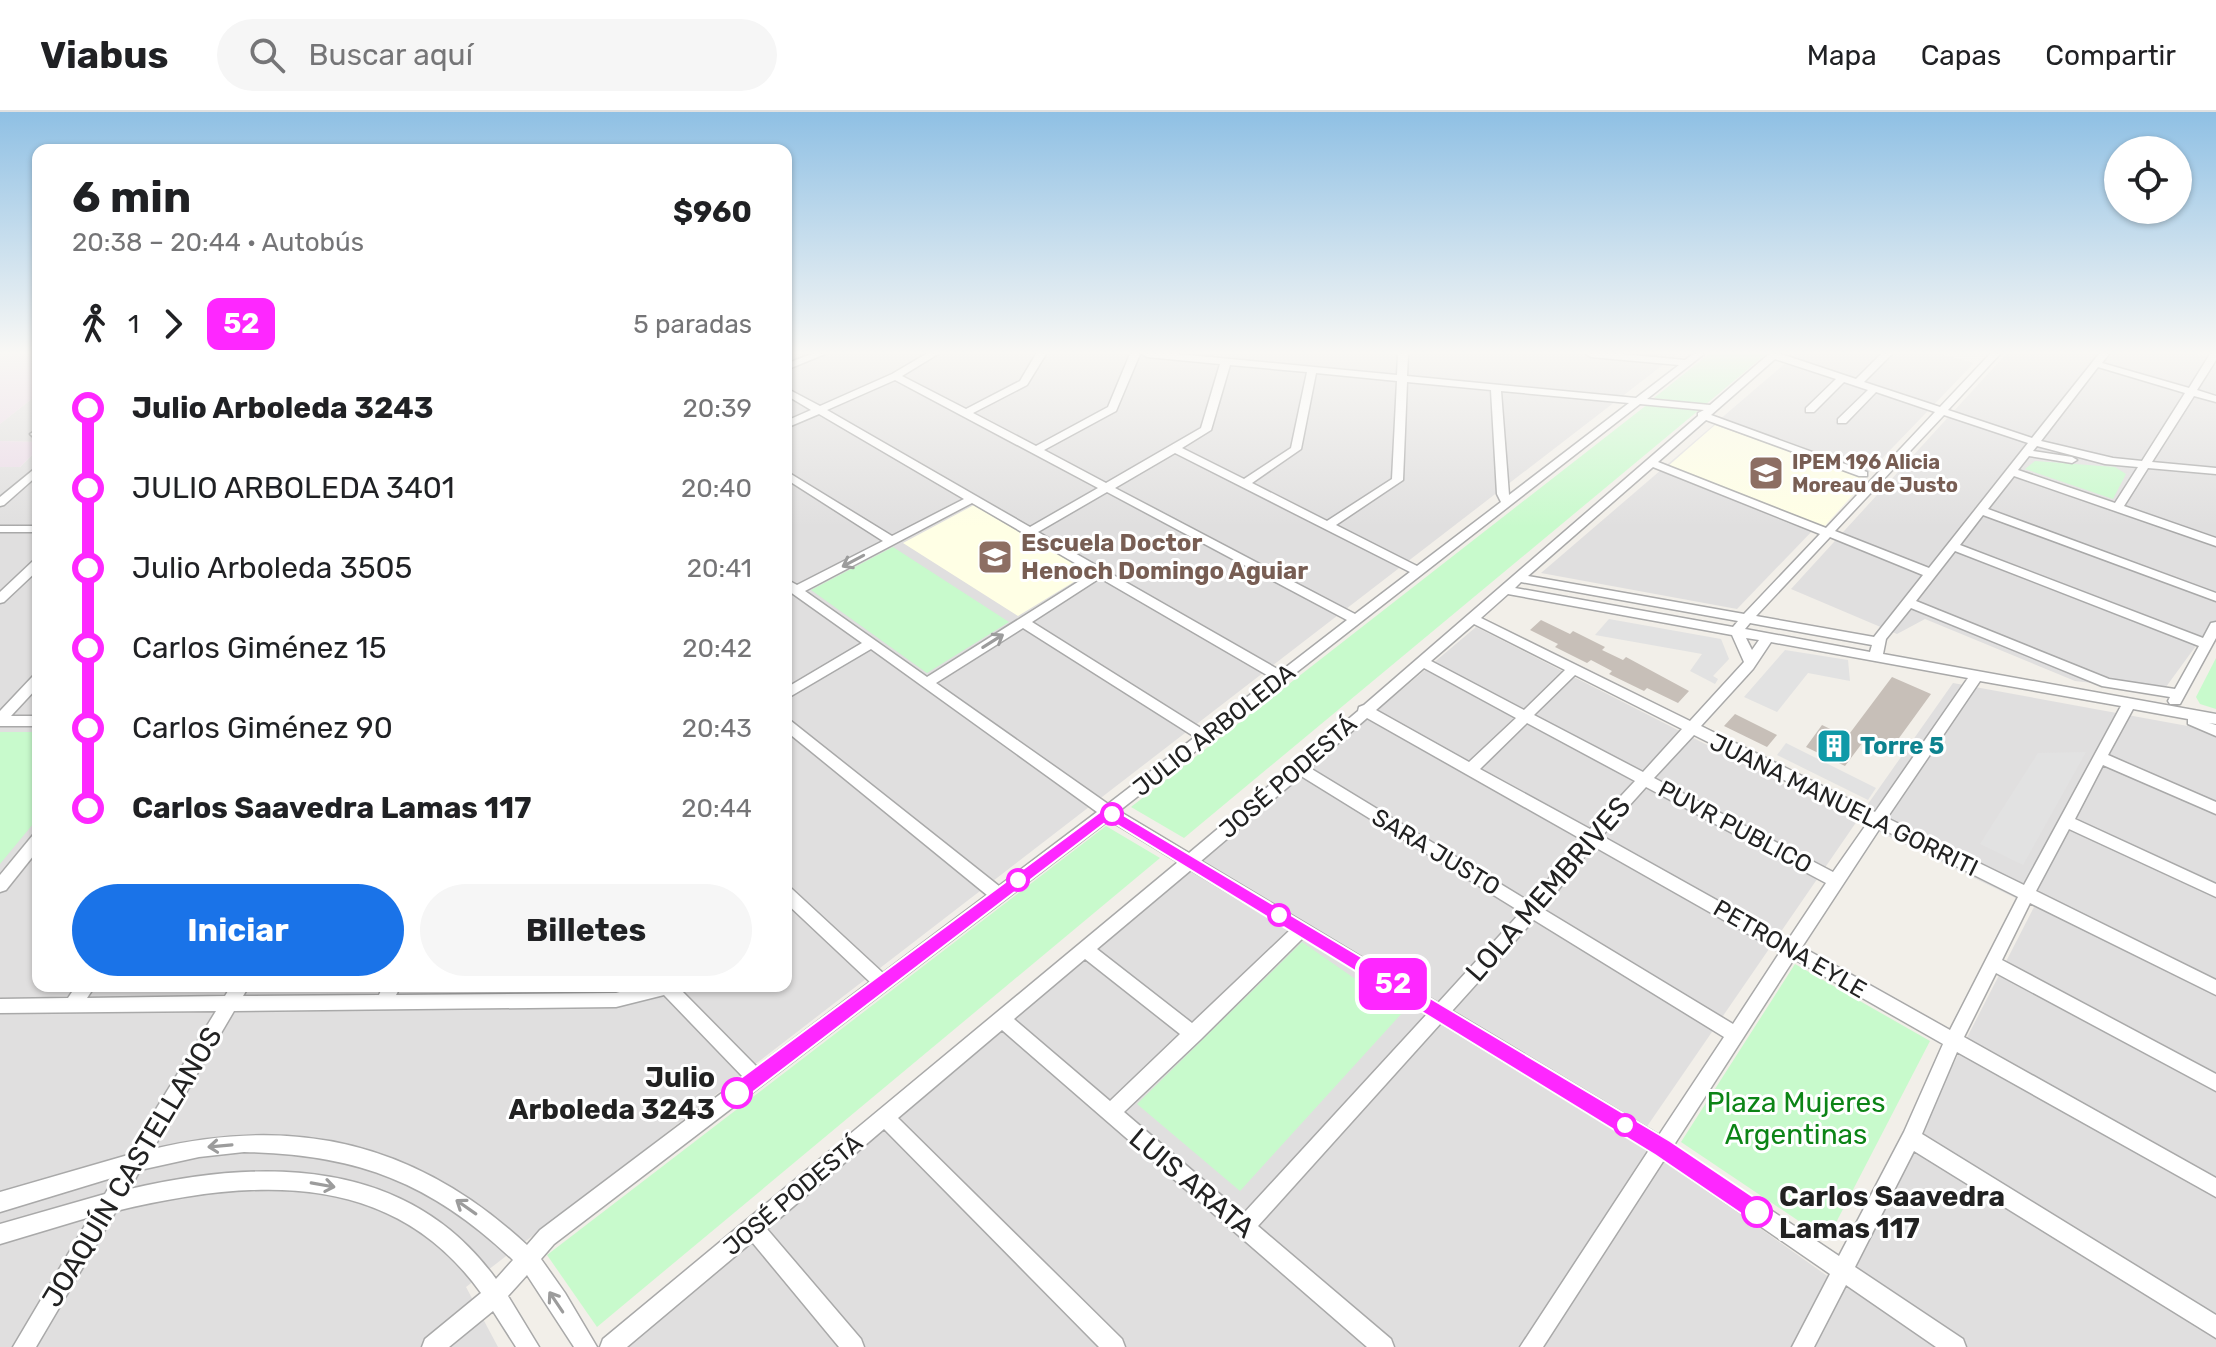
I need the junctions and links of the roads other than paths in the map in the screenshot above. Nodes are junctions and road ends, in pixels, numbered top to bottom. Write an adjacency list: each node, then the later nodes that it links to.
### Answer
1 (1942, 411): 41 (street)
2 (815, 412): 19 (street)
3 (822, 412): 32 (street)
4 (960, 412): 17 (street)
5 (969, 412): 17 (street)
6 (1107, 412): 22 (street)
7 (1212, 412): 21 (street)
8 (1304, 412): 30 (street)
9 (1400, 412): 37 (street)
10 (1498, 412): 34 (street)
11 (1624, 412): 34 (street, JULIO ARBOLEDA)
12 (1706, 412): 23 (street, JOSÉ PODESTÁ); 28 (street)
13 (1851, 412): 18 (street)
14 (1944, 412): 20 (street)
15 (2060, 412): 20 (street)
16 (2178, 412): 24 (street)
17 (964, 414): 22 (street)
18 (1842, 421)
19 (792, 422)
20 (2033, 448): 24 (street); 26 (street)
21 (1176, 449): 30 (street); 31 (street)
22 (1035, 451): 31 (street)
23 (1650, 462): 41 (street); 49 (street, JOSÉ PODESTÁ)
24 (2145, 464): 25 (street); 35 (street)
25 (2216, 471)
26 (2013, 472): 35 (street); 36 (street)
27 (32, 474): 33 (street)
28 (1863, 474)
29 (792, 478): 42 (street)
30 (1244, 484): 37 (street)
31 (1105, 488): 40 (street); 56 (street)
32 (972, 499): 40 (street); 42 (street)
33 (0, 503)
34 (1507, 504): 46 (street, JULIO ARBOLEDA)
35 (2118, 507): 43 (street)
36 (1983, 511): 44 (street); 52 (street)
37 (1327, 526): 46 (street)
38 (0, 529): 39 (street)
39 (32, 529)
40 (1030, 532): 47 (street)
41 (1827, 534): 48 (street); 57 (street)
42 (892, 541): 50 (street, one-way to 50)
43 (2216, 542)
44 (1954, 547): 48 (street); 63 (street)
45 (32, 569): 53 (street)
46 (1419, 572): 56 (street, JULIO ARBOLEDA)
47 (1100, 573): 58 (street); 69 (street)
48 (1932, 574): 54 (street)
49 (1518, 578): 51 (street, JOSÉ PODESTÁ); 57 (street)
50 (792, 587): 62 (street)
51 (1506, 590): 55 (street, JOSÉ PODESTÁ); 60 (street)
52 (2216, 597)
53 (0, 599)
54 (1910, 603): 64 (street); 73 (street)
55 (1473, 619): 65 (street, JOSÉ PODESTÁ); 67 (street, JUANA MANUELA GORRITI)
56 (1357, 620): 69 (street, JULIO ARBOLEDA)
57 (1747, 620): 60 (street); 64 (street)
58 (1023, 622): 70 (street, one-way to 58); 84 (street)
59 (2216, 626): 63 (street)
60 (1737, 632): 61 (street); 66 (street)
61 (1768, 637): 64 (street); 66 (street, LOLA MEMBRIVES)
62 (872, 643): 70 (street); 72 (street)
63 (2206, 644): 73 (street)
64 (1878, 649): 68 (street)
65 (1422, 662): 75 (street, JOSÉ PODESTÁ); 77 (street, PUVR PUBLICO)
66 (1751, 662): 81 (street, LOLA MEMBRIVES)
67 (1572, 671): 77 (street); 81 (street, JUANA MANUELA GORRITI)
68 (1978, 674): 74 (street); 91 (street)
69 (1282, 678): 84 (street, JULIO ARBOLEDA)
70 (927, 683): 90 (street)
71 (32, 685): 79 (street)
72 (792, 690)
73 (2180, 694): 76 (street)
74 (2130, 702): 76 (street); 85 (street)
75 (1364, 710): 86 (street, JOSÉ PODESTÁ); 87 (street, PETRONA EYLE)
76 (2178, 712): 78 (street); 83 (street)
77 (1525, 715): 87 (street); 88 (street, PUVR PUBLICO)
78 (2216, 719)
79 (0, 720): 80 (street)
80 (32, 721)
81 (1689, 728): 88 (street, LOLA MEMBRIVES); 91 (street, JUANA MANUELA GORRITI)
82 (792, 729): 100 (street)
83 (2216, 731)
84 (1205, 737): 90 (street, JULIO ARBOLEDA)
85 (2101, 758): 89 (street); 92 (street)
86 (1300, 769): 95 (street, JOSÉ PODESTÁ); 102 (street, SARA JUSTO)
87 (1471, 769): 93 (street, PETRONA EYLE)
88 (1645, 779): 93 (street, LOLA MEMBRIVES); 96 (street, PUVR PUBLICO)
89 (2216, 808)
90 (1108, 812): 95 (street); 100 (street, JULIO ARBOLEDA)
91 (1877, 822): 96 (street); 99 (street, JUANA MANUELA GORRITI)
92 (2068, 822): 98 (street); 99 (street)
93 (1592, 837): 102 (street, LOLA MEMBRIVES); 105 (street, PETRONA EYLE)
94 (32, 846): 97 (street)
95 (1190, 861): 103 (street); 104 (street, JOSÉ PODESTÁ)
96 (1836, 881): 105 (street)
97 (0, 886)
98 (2216, 891)
99 (2027, 894): 106 (street); 108 (street, JUANA MANUELA GORRITI)
100 (999, 895): 107 (street, JULIO ARBOLEDA)
101 (792, 899): 107 (street)
102 (1533, 910): 117 (street, LOLA MEMBRIVES); 120 (street, SARA JUSTO)
103 (1302, 929): 117 (street); 119 (street)
104 (1084, 949): 118 (street, JOSÉ PODESTÁ); 119 (street)
105 (1792, 950): 120 (street); 121 (street, PETRONA EYLE)
106 (1992, 963): 121 (street); 123 (street)
107 (882, 983): 122 (street, JULIO ARBOLEDA)
108 (2216, 988)
109 (82, 992): 115 (street)
110 (236, 992): 116 (street, JOAQUÍN CASTELLANOS)
111 (647, 992): 113 (street)
112 (672, 992): 122 (street)
113 (388, 994): 116 (street)
114 (0, 1006): 115 (street)
115 (72, 1006): 116 (street)
116 (228, 1006): 128 (street, JOAQUÍN CASTELLANOS)
117 (1440, 1012): 127 (street); 132 (street, LOLA MEMBRIVES)
118 (1002, 1019): 124 (street, LUIS ARATA); 125 (street, JOSÉ PODESTÁ)
119 (1194, 1035): 124 (street)
120 (1736, 1035): 127 (street)
121 (1953, 1041): 126 (street); 129 (street, PETRONA EYLE)
122 (756, 1078): 135 (street, JULIO ARBOLEDA)
123 (2216, 1083)
124 (1110, 1113): 132 (street, LUIS ARATA)
125 (885, 1117): 133 (street, JOSÉ PODESTÁ); 145 (street)
126 (1911, 1138): 136 (street); 138 (street)
127 (1663, 1148): 136 (street); 147 (street)
128 (136, 1163): 130 (street); 131 (street, JOAQUÍN CASTELLANOS); 135 (street, one-way to 128)
129 (2216, 1188)
130 (0, 1202)
131 (113, 1202): 134 (street); 137 (street, one-way to 137); 139 (street, JOAQUÍN CASTELLANOS)
132 (1244, 1227): 146 (street, LUIS ARATA)
133 (753, 1228): 143 (street, JOSÉ PODESTÁ); 144 (street)
134 (0, 1234)
135 (526, 1258): 137 (street, JULIO ARBOLEDA); 142 (street, one-way to 135)
136 (1844, 1271): 148 (street); 149 (street)
137 (495, 1295): 140 (street, JULIO ARBOLEDA); 141 (street)
138 (2216, 1327)
139 (24, 1347)
140 (433, 1347)
141 (528, 1347)
142 (586, 1347)
143 (611, 1347)
144 (853, 1347)
145 (1114, 1347)
146 (1383, 1347)
147 (1531, 1347)
148 (1803, 1347)
149 (1955, 1347)

